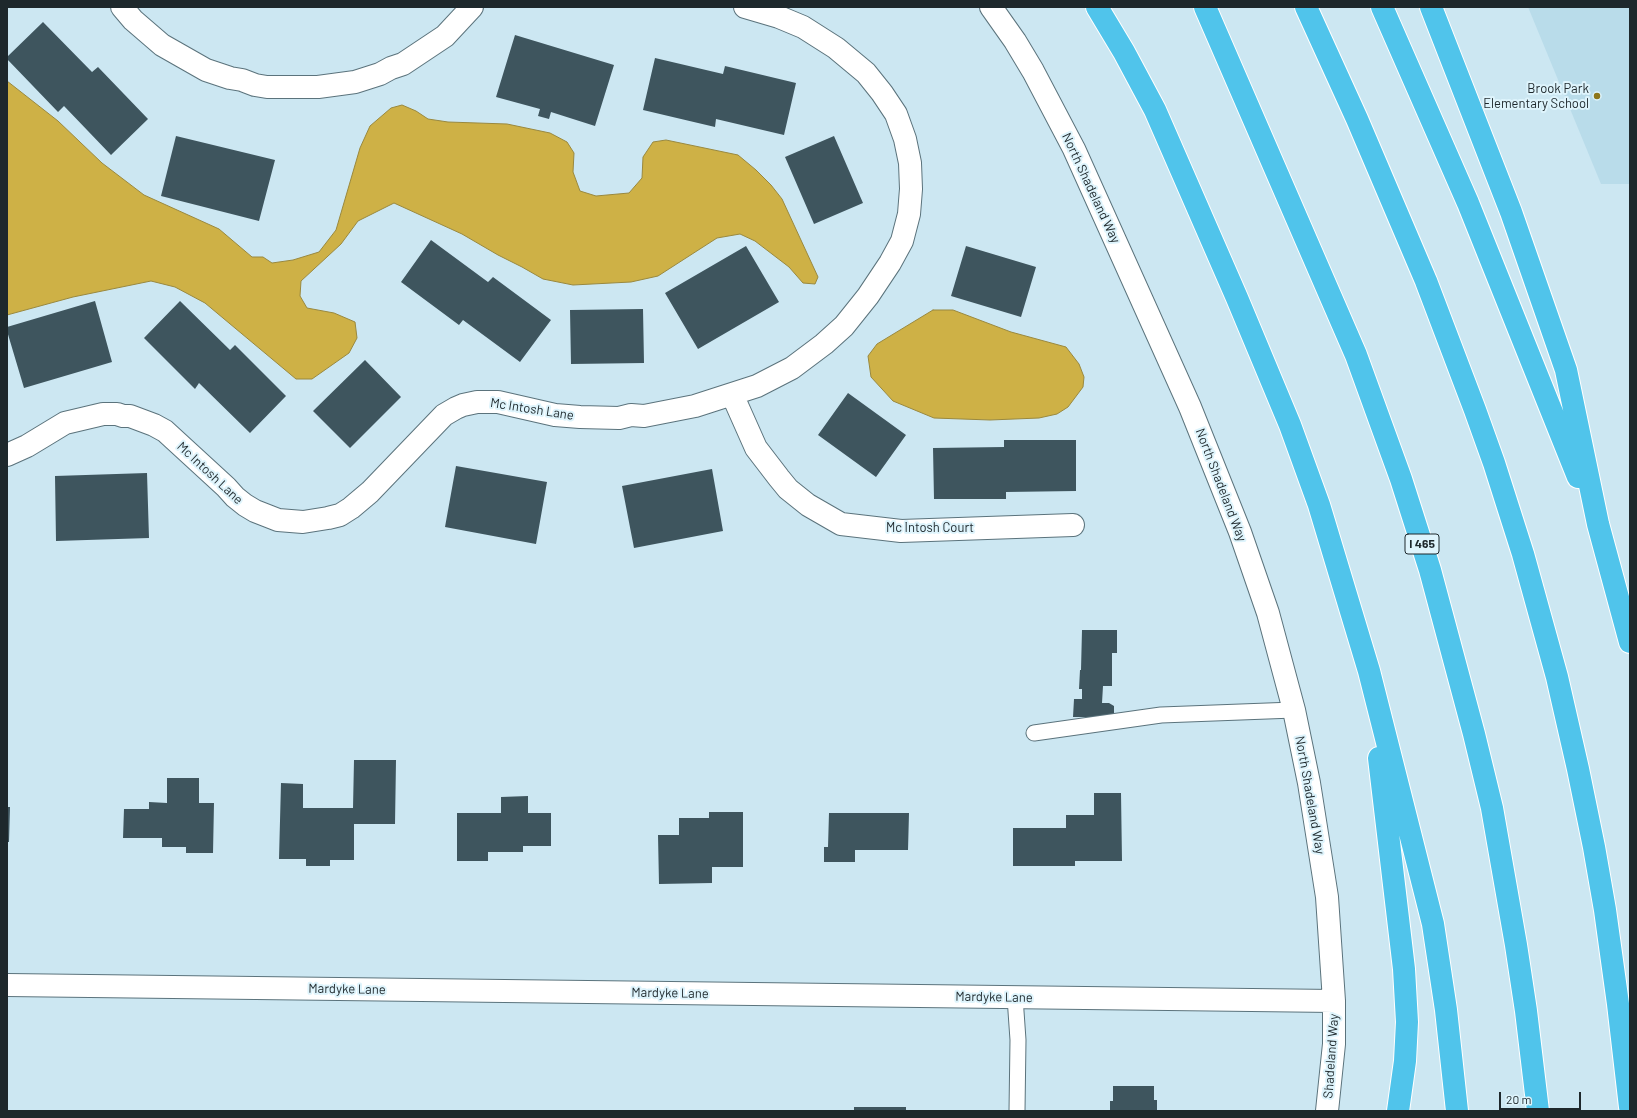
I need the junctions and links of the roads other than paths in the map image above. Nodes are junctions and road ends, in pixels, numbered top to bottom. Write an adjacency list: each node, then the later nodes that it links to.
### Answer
1 (122, 7): 2 (street)
2 (472, 7)
3 (745, 7): 10 (street, Mc Intosh Lane)
4 (991, 7): 16 (street, North Shadeland Way)
5 (1097, 7): 15 (highway)
6 (1205, 7): 26 (highway, I 465)
7 (1306, 7): 21 (highway)
8 (1382, 7): 12 (highway)
9 (1431, 7): 12 (highway)
10 (732, 394): 11 (street, Mc Intosh Lane); 13 (street, Mc Intosh Court)
11 (7, 455)
12 (1598, 524): 14 (highway)
13 (1073, 525)
14 (1630, 642)
15 (1369, 671): 24 (highway); 25 (highway)
16 (1294, 710): 17 (lane); 20 (street, North Shadeland Way)
17 (1034, 733)
18 (7, 985): 19 (street, Mardyke Lane)
19 (1015, 997): 20 (street, Mardyke Lane); 22 (lane)
20 (1334, 1001): 23 (street, Shadeland Way)
21 (1630, 1107)
22 (1017, 1111)
23 (1327, 1111)
24 (1398, 1111)
25 (1457, 1111)
26 (1538, 1111)

